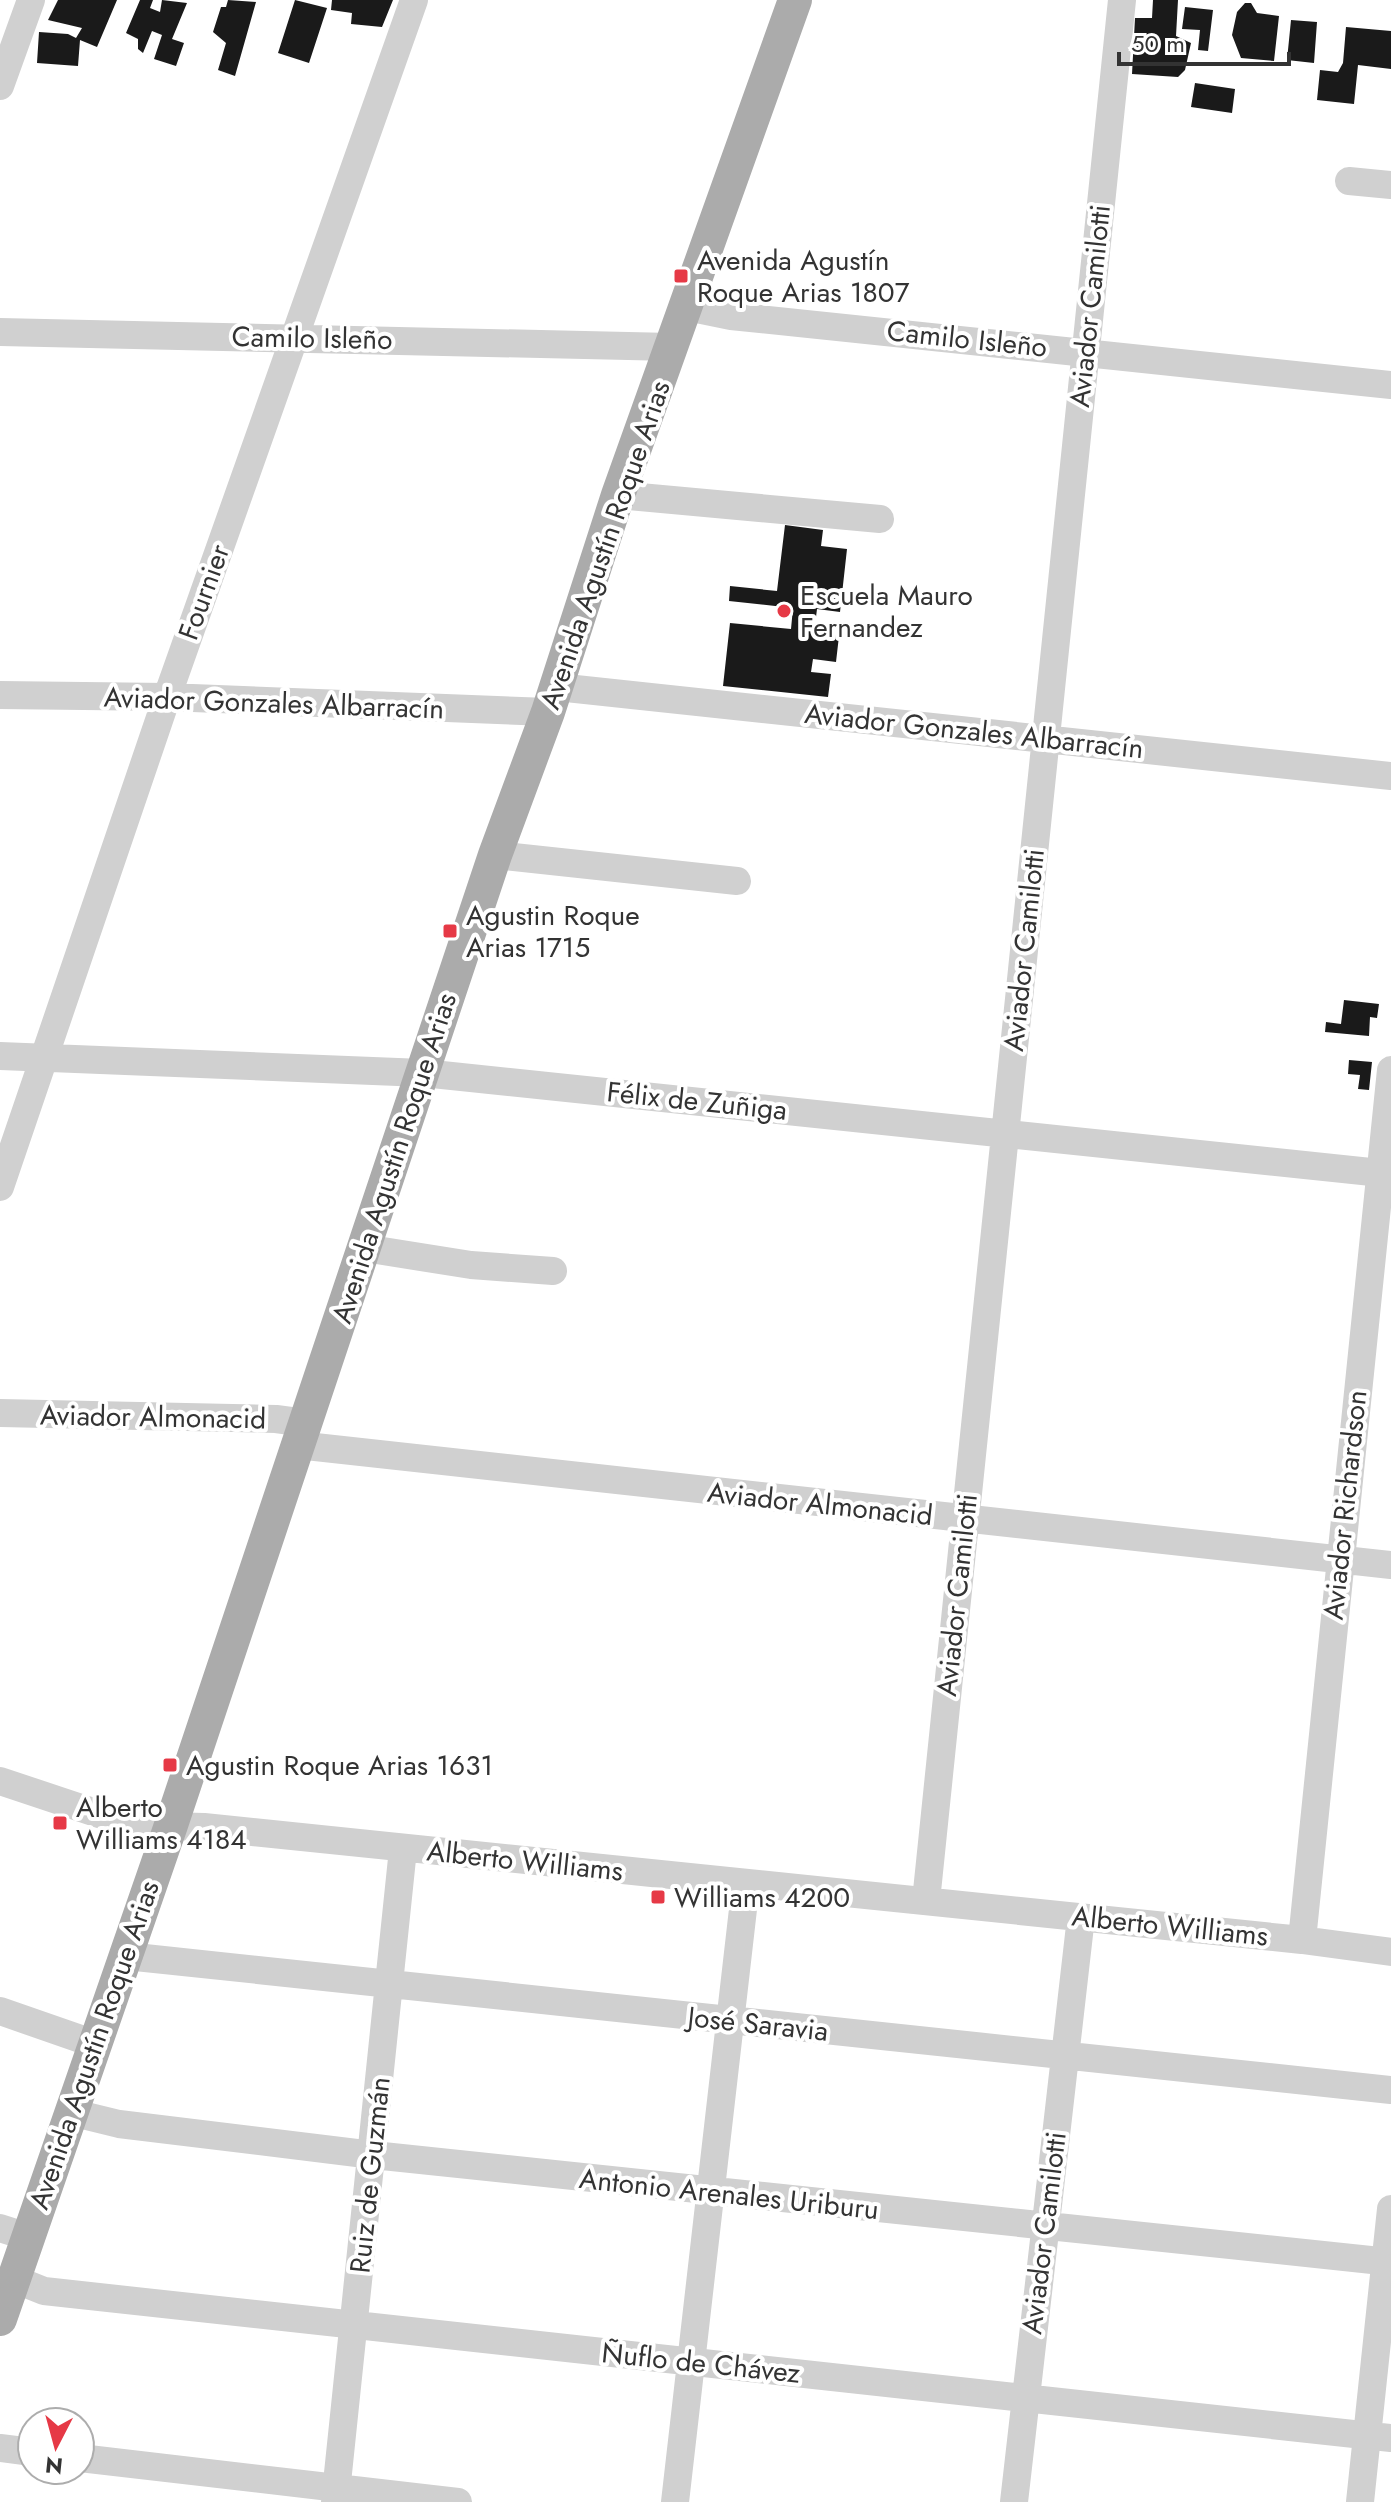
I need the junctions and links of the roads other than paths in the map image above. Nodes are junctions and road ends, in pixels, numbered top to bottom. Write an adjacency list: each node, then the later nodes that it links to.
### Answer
1 (31, 0): 5 (street)
2 (414, 0): 10 (street, Fournier)
3 (795, 0): 8 (main road, Avenida Agustín Roque Arias)
4 (1122, 0): 12 (street, Aviador Camilotti)
5 (0, 86)
6 (1349, 181): 7 (street)
7 (1391, 185)
8 (687, 307): 11 (main road, Avenida Agustín Roque Arias); 12 (street, Camilo Isleño)
9 (0, 332): 10 (street, Camilo Isleño)
10 (294, 337): 11 (street, Camilo Isleño); 17 (street, Fournier)
11 (672, 347): 14 (main road, Avenida Agustín Roque Arias)
12 (1085, 351): 13 (street, Camilo Isleño); 19 (street, Aviador Camilotti)
13 (1391, 385)
14 (618, 495): 15 (street); 18 (main road, Avenida Agustín Roque Arias)
15 (880, 519)
16 (0, 695): 17 (street, Aviador Gonzales Albarracín)
17 (167, 697): 18 (street, Aviador Gonzales Albarracín); 24 (street, Fournier)
18 (553, 700): 19 (street, Aviador Gonzales Albarracín); 21 (main road, Avenida Agustín Roque Arias)
19 (1046, 738): 20 (street, Aviador Gonzales Albarracín); 27 (street, Aviador Camilotti)
20 (1391, 776)
21 (495, 855): 22 (street); 26 (main road, Avenida Agustín Roque Arias)
22 (737, 881)
23 (0, 1056): 24 (street, Félix de Zuñiga)
24 (44, 1057): 26 (street, Félix de Zuñiga); 29 (street, Fournier)
25 (1391, 1070): 28 (street, Aviador Richardson)
26 (423, 1073): 27 (street, Félix de Zuñiga); 30 (main road, Avenida Agustín Roque Arias)
27 (1006, 1133): 28 (street, Félix de Zuñiga); 34 (street, Aviador Camilotti)
28 (1386, 1174): 35 (street, Aviador Richardson)
29 (0, 1187)
30 (364, 1248): 31 (street); 33 (main road, Avenida Agustín Roque Arias)
31 (553, 1271)
32 (0, 1413): 33 (street, Aviador Almonacid)
33 (301, 1434): 34 (street, Aviador Almonacid); 38 (main road, Avenida Agustín Roque Arias)
34 (964, 1520): 35 (street, Aviador Almonacid); 41 (street, Aviador Camilotti)
35 (1339, 1559): 36 (street, Aviador Almonacid); 43 (street, Aviador Richardson)
36 (1391, 1565)
37 (0, 1781): 38 (street, Alberto Williams)
38 (170, 1828): 39 (street, Alberto Williams); 45 (main road, Avenida Agustín Roque Arias)
39 (403, 1849): 40 (street, Alberto Williams); 46 (street, Ruiz de Guzmán)
40 (746, 1883): 41 (street, Alberto Williams); 48 (street)
41 (926, 1901): 42 (street, Alberto Williams)
42 (1081, 1917): 43 (street, Alberto Williams); 50 (street, Aviador Camilotti)
43 (1302, 1940): 44 (street, Alberto Williams)
44 (1391, 1952)
45 (126, 1956): 46 (street, José Saravia); 49 (main road, Avenida Agustín Roque Arias)
46 (390, 1986): 48 (street, José Saravia); 53 (street, Ruiz de Guzmán)
47 (0, 2011): 49 (street)
48 (730, 2021): 50 (street, José Saravia); 54 (street)
49 (95, 2044): 52 (main road, Avenida Agustín Roque Arias)
50 (1065, 2056): 51 (street, José Saravia); 56 (street, Aviador Camilotti)
51 (1391, 2090)
52 (70, 2112): 53 (street, Antonio Arenales Uriburu); 57 (main road, Avenida Agustín Roque Arias)
53 (373, 2155): 54 (street, Antonio Arenales Uriburu); 61 (street, Ruiz de Guzmán)
54 (709, 2191): 56 (street, Antonio Arenales Uriburu); 62 (street)
55 (1391, 2209): 58 (street)
56 (1045, 2228): 58 (street, Antonio Arenales Uriburu); 63 (street, Aviador Camilotti)
57 (14, 2232): 59 (main road, Avenida Agustín Roque Arias)
58 (1388, 2262): 64 (street)
59 (14, 2279): 60 (main road, Avenida Agustín Roque Arias); 61 (street, Ñuflo de Chávez)
60 (0, 2319)
61 (353, 2323): 62 (street, Ñuflo de Chávez); 66 (street, Ruiz de Guzmán)
62 (690, 2362): 63 (street, Ñuflo de Chávez); 68 (street)
63 (1025, 2397): 64 (street, Ñuflo de Chávez); 69 (street, Aviador Camilotti)
64 (1379, 2437): 70 (street)
65 (96, 2460): 66 (street)
66 (336, 2496): 67 (street)
67 (458, 2502)
68 (675, 2502)
69 (1014, 2502)
70 (1360, 2502)

